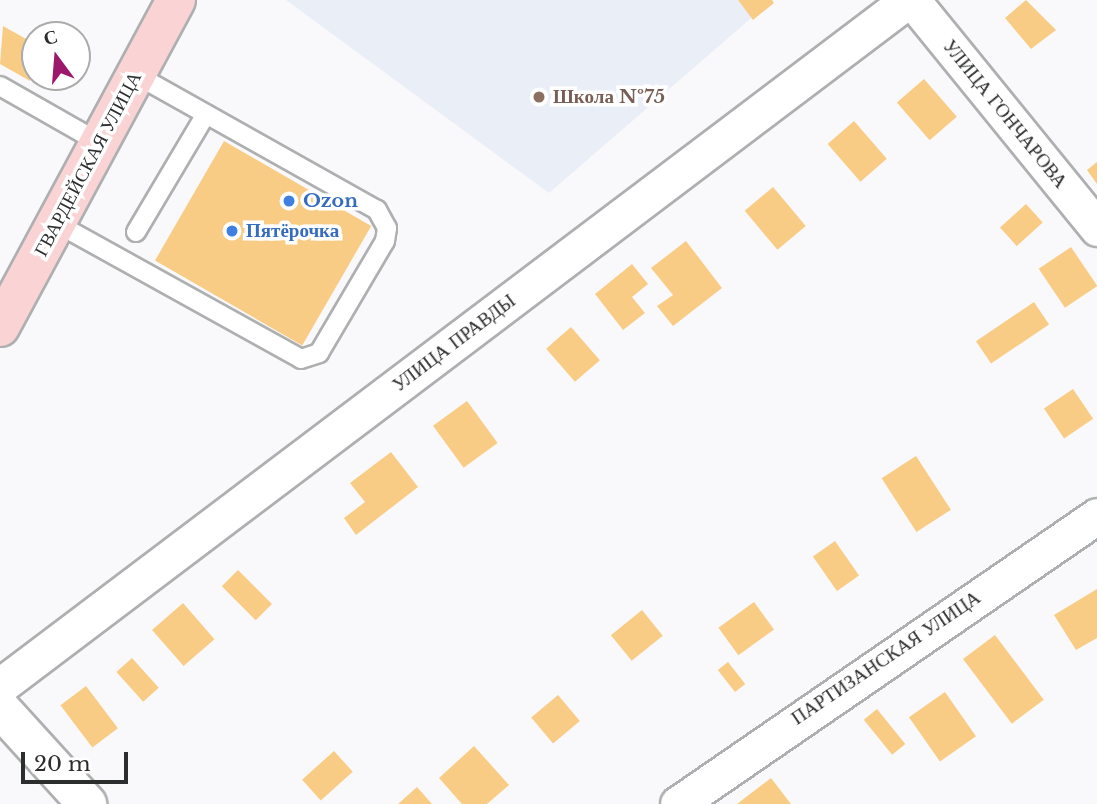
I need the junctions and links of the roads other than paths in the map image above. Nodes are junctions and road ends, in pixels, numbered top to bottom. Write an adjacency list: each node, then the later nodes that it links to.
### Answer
1 (176, 0): 3 (main road, ГВАРДЕЙСКАЯ УЛИЦА)
2 (910, 0): 8 (street, УЛИЦА ГОНЧАРОВА); 12 (street, УЛИЦА ПРАВДЫ)
3 (136, 75): 5 (lane); 6 (main road, ГВАРДЕЙСКАЯ УЛИЦА)
4 (0, 86): 6 (lane)
5 (205, 114): 7 (lane); 9 (lane)
6 (100, 143): 7 (main road, ГВАРДЕЙСКАЯ УЛИЦА)
7 (56, 223): 10 (main road, ГВАРДЕЙСКАЯ УЛИЦА)
8 (1097, 228)
9 (136, 232)
10 (0, 327)
11 (1097, 516): 15 (street, ПАРТИЗАНСКАЯ УЛИЦА)
12 (0, 685)
13 (0, 708): 14 (street)
14 (87, 804)
15 (678, 804)

